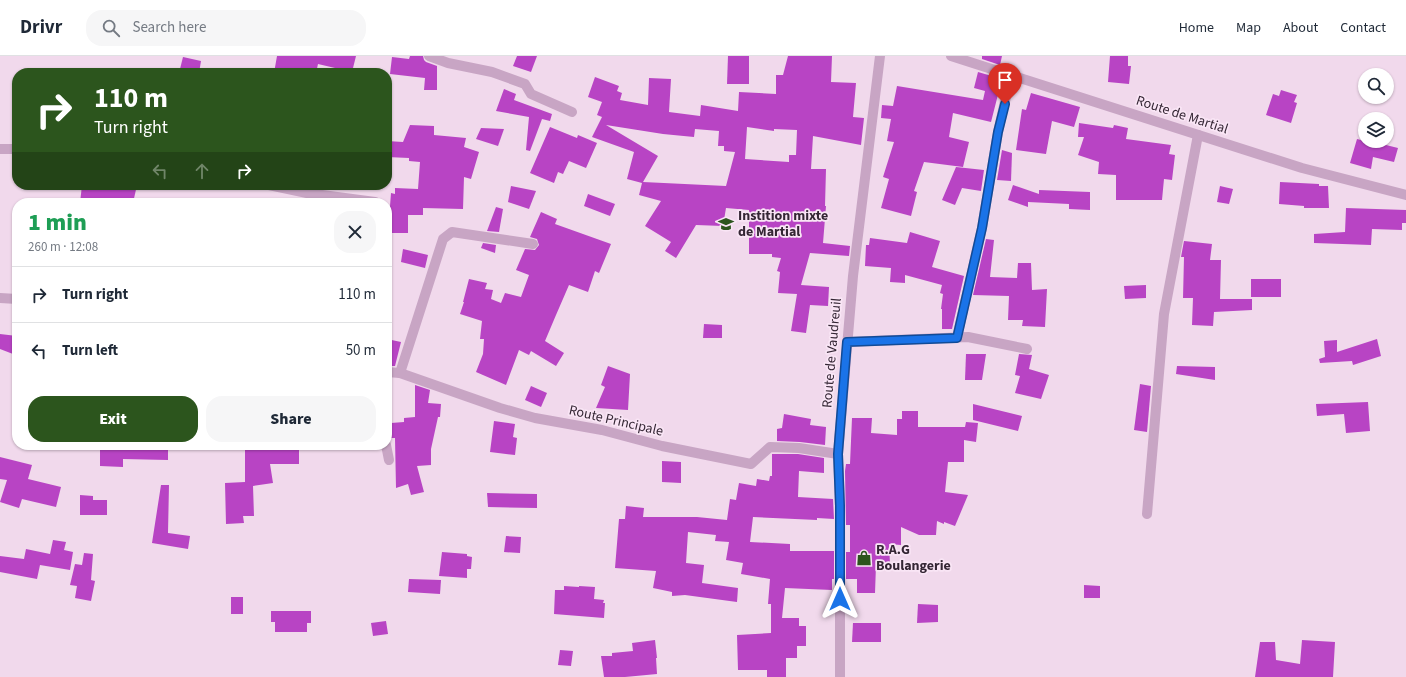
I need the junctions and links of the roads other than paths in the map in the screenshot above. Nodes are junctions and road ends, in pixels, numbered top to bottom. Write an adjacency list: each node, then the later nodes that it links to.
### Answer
1 (429, 56): 5 (street)
2 (880, 56): 16 (street, Route de Vaudreuil)
3 (951, 56): 4 (street, Route de Martial)
4 (1011, 75): 6 (street, Route de Martial); 15 (street)
5 (572, 112)
6 (1198, 135): 10 (street, Route de Martial); 23 (street)
7 (0, 149): 8 (street)
8 (12, 149)
9 (293, 190): 11 (street)
10 (1406, 195)
11 (345, 198)
12 (532, 244): 19 (street)
13 (0, 298): 14 (street)
14 (12, 299)
15 (957, 338): 16 (street); 17 (street)
16 (847, 342): 21 (street, Route de Vaudreuil)
17 (1027, 349)
18 (392, 372): 19 (street, Route Principale)
19 (400, 373): 21 (street, Route Principale)
20 (387, 450): 22 (street)
21 (838, 454): 24 (street, Route de Vaudreuil)
22 (389, 460)
23 (1147, 514)
24 (840, 677)

